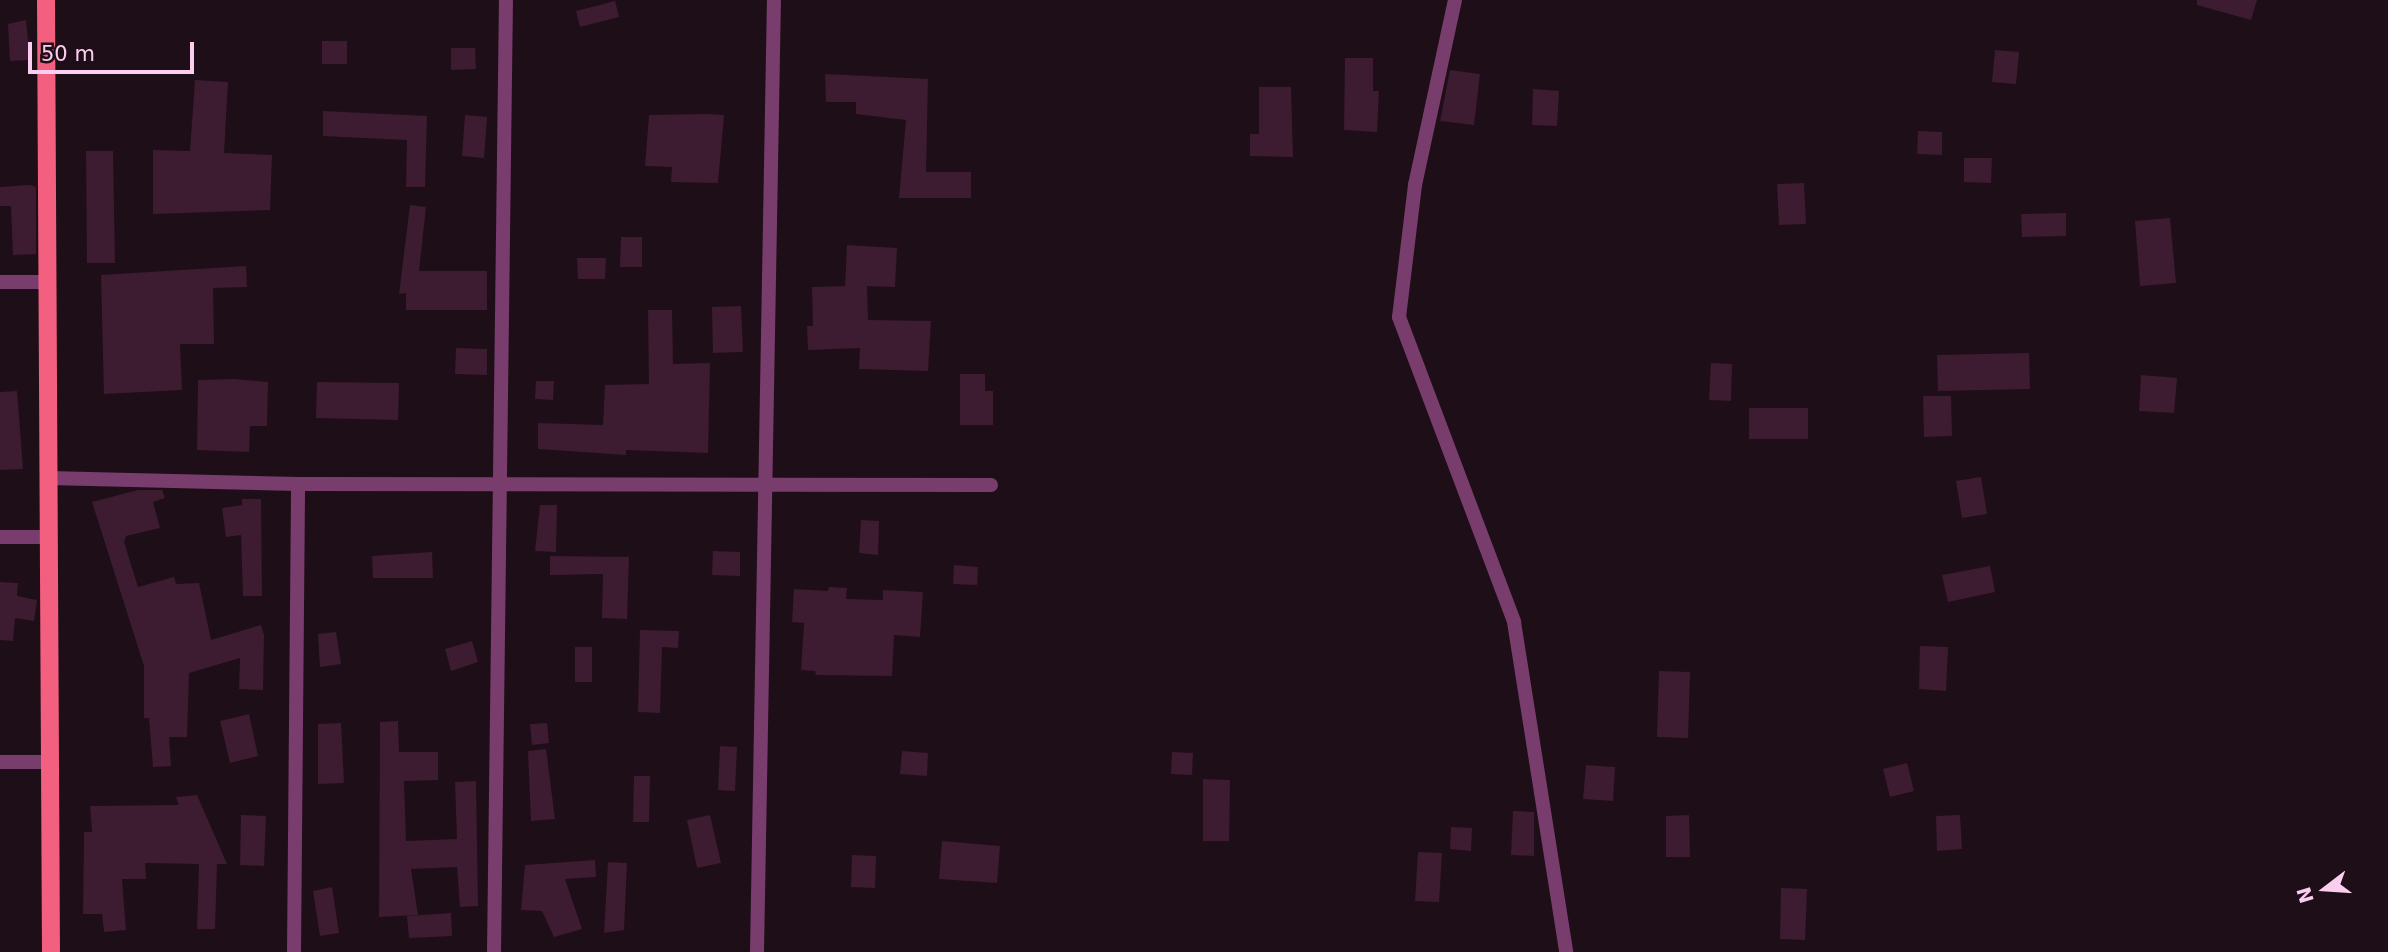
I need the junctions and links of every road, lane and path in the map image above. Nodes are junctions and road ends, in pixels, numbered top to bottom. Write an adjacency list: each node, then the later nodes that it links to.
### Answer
1 (46, 0): 6 (main road)
2 (506, 0): 9 (street)
3 (774, 0): 10 (street)
4 (1455, 0): 20 (street)
5 (0, 282): 6 (street)
6 (47, 282): 7 (main road)
7 (48, 478): 8 (street); 13 (main road)
8 (298, 484): 9 (street); 17 (street)
9 (500, 484): 10 (street); 18 (street)
10 (765, 485): 11 (street); 19 (street)
11 (991, 485)
12 (0, 537): 13 (street)
13 (48, 537): 15 (main road)
14 (0, 762): 15 (street)
15 (50, 762): 16 (main road)
16 (51, 952)
17 (295, 952)
18 (494, 952)
19 (757, 952)
20 (1566, 952)

